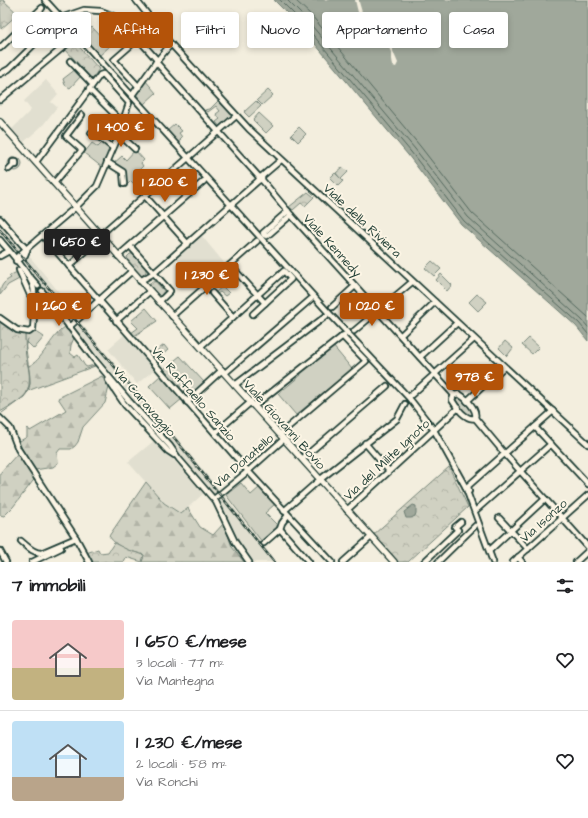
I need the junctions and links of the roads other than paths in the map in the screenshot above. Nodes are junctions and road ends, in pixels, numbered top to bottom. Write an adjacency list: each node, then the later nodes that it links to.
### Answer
1 (45, 0): 4 (street)
2 (136, 0): 7 (street, Viale della Riviera)
3 (42, 8): 9 (street)
4 (53, 12)
5 (79, 12): 6 (street, Viale Kennedy)
6 (104, 12)
7 (146, 12)
8 (173, 45): 25 (street, Viale della Riviera)
9 (0, 48)
10 (30, 48): 18 (street)
11 (62, 48): 23 (street)
12 (85, 48): 33 (street)
13 (128, 48): 20 (street)
14 (145, 48): 17 (street, Viale Kennedy)
15 (168, 48): 17 (street)
16 (70, 61): 19 (street)
17 (156, 61): 20 (street); 28 (street, Viale Kennedy)
18 (0, 74)
19 (92, 84): 21 (street); 26 (street)
20 (138, 87): 22 (street)
21 (89, 89): 26 (street); 35 (street)
22 (133, 94)
23 (0, 100)
24 (82, 116): 39 (street)
25 (236, 116): 28 (street); 34 (street, Viale della Riviera)
26 (122, 122): 30 (street)
27 (1, 124): 35 (main road, Viale Giovanni Bovio)
28 (219, 131): 33 (street); 37 (street, Viale Kennedy)
29 (91, 133): 31 (street)
30 (118, 134): 31 (street); 32 (street)
31 (113, 148): 36 (street)
32 (135, 149)
33 (188, 158): 41 (street); 42 (street)
34 (280, 160): 37 (street); 64 (street, Viale della Riviera)
35 (36, 162): 39 (main road, Viale Giovanni Bovio)
36 (107, 162): 40 (street); 43 (street)
37 (260, 178): 42 (street); 44 (street, Viale Kennedy)
38 (204, 181): 45 (street)
39 (54, 182): 43 (main road, Viale Giovanni Bovio)
40 (124, 184)
41 (145, 196): 45 (street); 48 (street)
42 (231, 205): 51 (street); 86 (street)
43 (76, 207): 47 (street); 48 (main road, Viale Giovanni Bovio)
44 (289, 213): 44 (street); 65 (street, Viale Kennedy)
45 (163, 216): 51 (street); 52 (street)
46 (0, 219): 53 (street)
47 (43, 236): 53 (street); 59 (street, Via Raffaello Sanzio)
48 (101, 236): 56 (main road, Viale Giovanni Bovio); 59 (street)
49 (0, 240): 54 (street)
50 (257, 241): 58 (street)
51 (188, 244): 62 (street)
52 (130, 246): 56 (street); 62 (street)
53 (27, 250): 57 (street)
54 (9, 251): 55 (street); 57 (street)
55 (0, 256)
56 (118, 256): 61 (main road, Viale Giovanni Bovio)
57 (17, 259): 67 (street)
58 (230, 265): 69 (street); 78 (street)
59 (69, 266): 71 (street, Via Raffaello Sanzio)
60 (19, 270): 67 (street)
61 (132, 271): 63 (main road, Viale Giovanni Bovio); 71 (street)
62 (154, 273): 63 (street); 72 (street)
63 (140, 281): 66 (main road, Viale Giovanni Bovio)
64 (412, 282): 73 (street, Viale della Riviera); 76 (street)
65 (355, 286): 75 (street); 76 (street, Viale Kennedy)
66 (150, 291): 72 (main road, Viale Giovanni Bovio); 82 (street)
67 (36, 292): 81 (street); 84 (street, Via Caravaggio)
68 (212, 292): 80 (street)
69 (257, 295): 74 (street); 74 (street); 80 (street)
70 (311, 299): 92 (street)
71 (99, 301): 82 (street, Via Raffaello Sanzio); 84 (street)
72 (159, 302): 78 (main road, Viale Giovanni Bovio)
73 (435, 302): 83 (street, Viale della Riviera); 87 (street)
74 (265, 304): 77 (street)
75 (332, 307)
76 (379, 311): 85 (street); 87 (street, Viale Kennedy)
77 (253, 314)
78 (172, 316): 89 (main road, Viale Giovanni Bovio)
79 (326, 316): 94 (street)
80 (233, 317): 89 (street)
81 (0, 318)
82 (116, 320): 99 (street, Via Raffaello Sanzio)
83 (457, 323): 88 (street, Viale della Riviera); 90 (street)
84 (69, 327): 121 (street, Via Caravaggio)
85 (354, 331)
86 (344, 334): 100 (street); 107 (street); 109 (street, Via Donatello)
87 (401, 335): 90 (street, Viale Kennedy)
88 (474, 339): 91 (street, Viale della Riviera); 93 (street)
89 (201, 346): 92 (main road, Viale Giovanni Bovio)
90 (420, 357): 93 (street, Viale Kennedy)
91 (504, 367): 98 (street); 103 (street, Viale della Riviera)
92 (224, 371): 94 (main road, Viale Giovanni Bovio); 99 (street)
93 (435, 373): 96 (street, Viale Kennedy); 97 (street)
94 (235, 385): 100 (main road, Viale Giovanni Bovio)
95 (387, 386): 114 (street)
96 (454, 394): 98 (street); 102 (street)
97 (410, 396)
98 (467, 401): 105 (street)
99 (187, 402): 108 (street, Via Raffaello Sanzio)
100 (252, 404): 108 (street); 109 (main road, Viale Giovanni Bovio)
101 (405, 404): 110 (street)
102 (458, 408): 105 (street); 107 (street, Via del Milite Ignoto)
103 (553, 411): 106 (street); 112 (street, Viale della Riviera)
104 (0, 418): 134 (street)
105 (475, 418): 113 (street)
106 (535, 427): 111 (street); 113 (street)
107 (434, 430): 116 (street, Via del Milite Ignoto); 155 (street)
108 (215, 433): 115 (street, Via Raffaello Sanzio)
109 (282, 436): 114 (main road, Viale Giovanni Bovio); 115 (street, Via Donatello)
110 (365, 443): 116 (street); 118 (street)
111 (551, 444): 117 (street); 119 (street)
112 (588, 444)
113 (505, 454): 117 (street); 125 (street)
114 (302, 459): 118 (main road, Viale Giovanni Bovio)
115 (248, 471): 121 (street, Via Donatello); 124 (street, Via Raffaello Sanzio)
116 (389, 471): 123 (street, Via del Milite Ignoto)
117 (520, 471): 122 (street); 125 (street)
118 (320, 479): 123 (main road, Viale Giovanni Bovio); 124 (street)
119 (588, 484)
120 (588, 495): 128 (street, Via Isonzo)
121 (214, 499): 147 (street, Via Caravaggio)
122 (545, 499): 128 (street); 132 (street)
123 (347, 510): 133 (main road, Viale Giovanni Bovio)
124 (284, 511): 126 (street, Via Raffaello Sanzio)
125 (475, 511): 139 (street)
126 (288, 515): 131 (street); 149 (street, Via Raffaello Sanzio)
127 (499, 518): 132 (street)
128 (562, 518): 137 (street); 138 (street, Via Isonzo)
129 (461, 522): 152 (street)
130 (475, 526): 142 (street)
131 (280, 529): 136 (street); 148 (street)
132 (511, 531): 138 (street); 139 (street)
133 (371, 537): 150 (street); 151 (main road, Viale Giovanni Bovio)
134 (77, 539): 135 (street); 145 (street); 146 (street)
135 (21, 541)
136 (264, 543)
137 (588, 547)
138 (528, 549): 143 (street, Via Isonzo)
139 (490, 550): 155 (street)
140 (0, 551): 144 (street)
141 (588, 551): 158 (street)
142 (443, 558): 153 (street); 154 (street)
143 (518, 558): 156 (street, Via Isonzo); 157 (street)
144 (6, 562)
145 (32, 562)
146 (89, 562)
147 (249, 562)
148 (309, 562)
149 (332, 562)
150 (343, 562)
151 (394, 562)
152 (424, 562)
153 (438, 562)
154 (446, 562)
155 (494, 562)
156 (513, 562)
157 (522, 562)
158 (576, 562)

